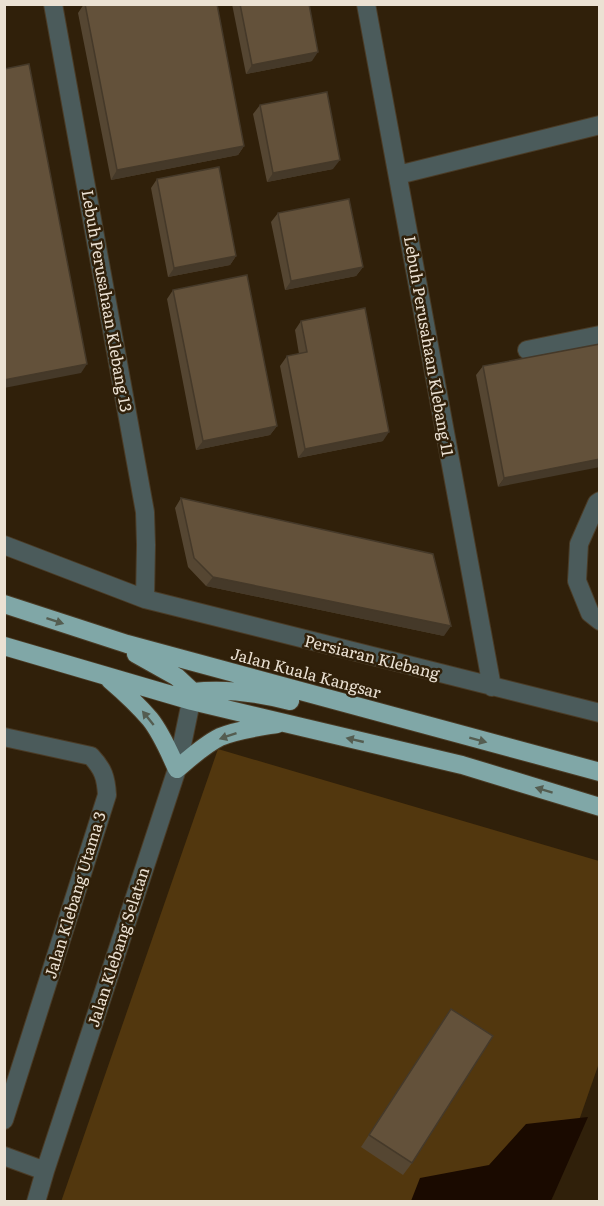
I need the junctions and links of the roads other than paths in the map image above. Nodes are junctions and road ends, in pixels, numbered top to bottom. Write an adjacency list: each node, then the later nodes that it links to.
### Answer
1 (53, 4): 9 (street, Lebuh Perusahaan Klebang 13)
2 (366, 4): 4 (street, Lebuh Perusahaan Klebang 11)
3 (600, 125): 4 (street)
4 (398, 175): 15 (street, Lebuh Perusahaan Klebang 11)
5 (600, 334): 6 (street)
6 (527, 350)
7 (600, 501): 11 (street)
8 (4, 545): 9 (street, Persiaran Klebang)
9 (145, 599): 15 (street, Persiaran Klebang)
10 (4, 604): 12 (highway, Jalan Kuala Kangsar, one-way to 12)
11 (600, 621)
12 (105, 638): 16 (highway); 19 (highway, Jalan Kuala Kangsar)
13 (4, 646): 14 (highway)
14 (107, 676): 16 (highway); 21 (highway, one-way to 14)
15 (492, 687): 17 (street, Persiaran Klebang)
16 (192, 696): 18 (highway); 19 (highway); 21 (street, Jalan Klebang Selatan)
17 (600, 713)
18 (285, 723): 21 (highway, one-way to 21); 23 (highway, one-way to 18)
19 (421, 725): 22 (highway, Jalan Kuala Kangsar, one-way to 22)
20 (4, 737): 24 (street, Jalan Klebang Utama 3)
21 (177, 769): 26 (street, Jalan Klebang Selatan)
22 (600, 772)
23 (600, 807)
24 (4, 1120)
25 (4, 1156): 26 (street)
26 (45, 1171): 27 (street, Jalan Klebang Selatan)
27 (36, 1202)

